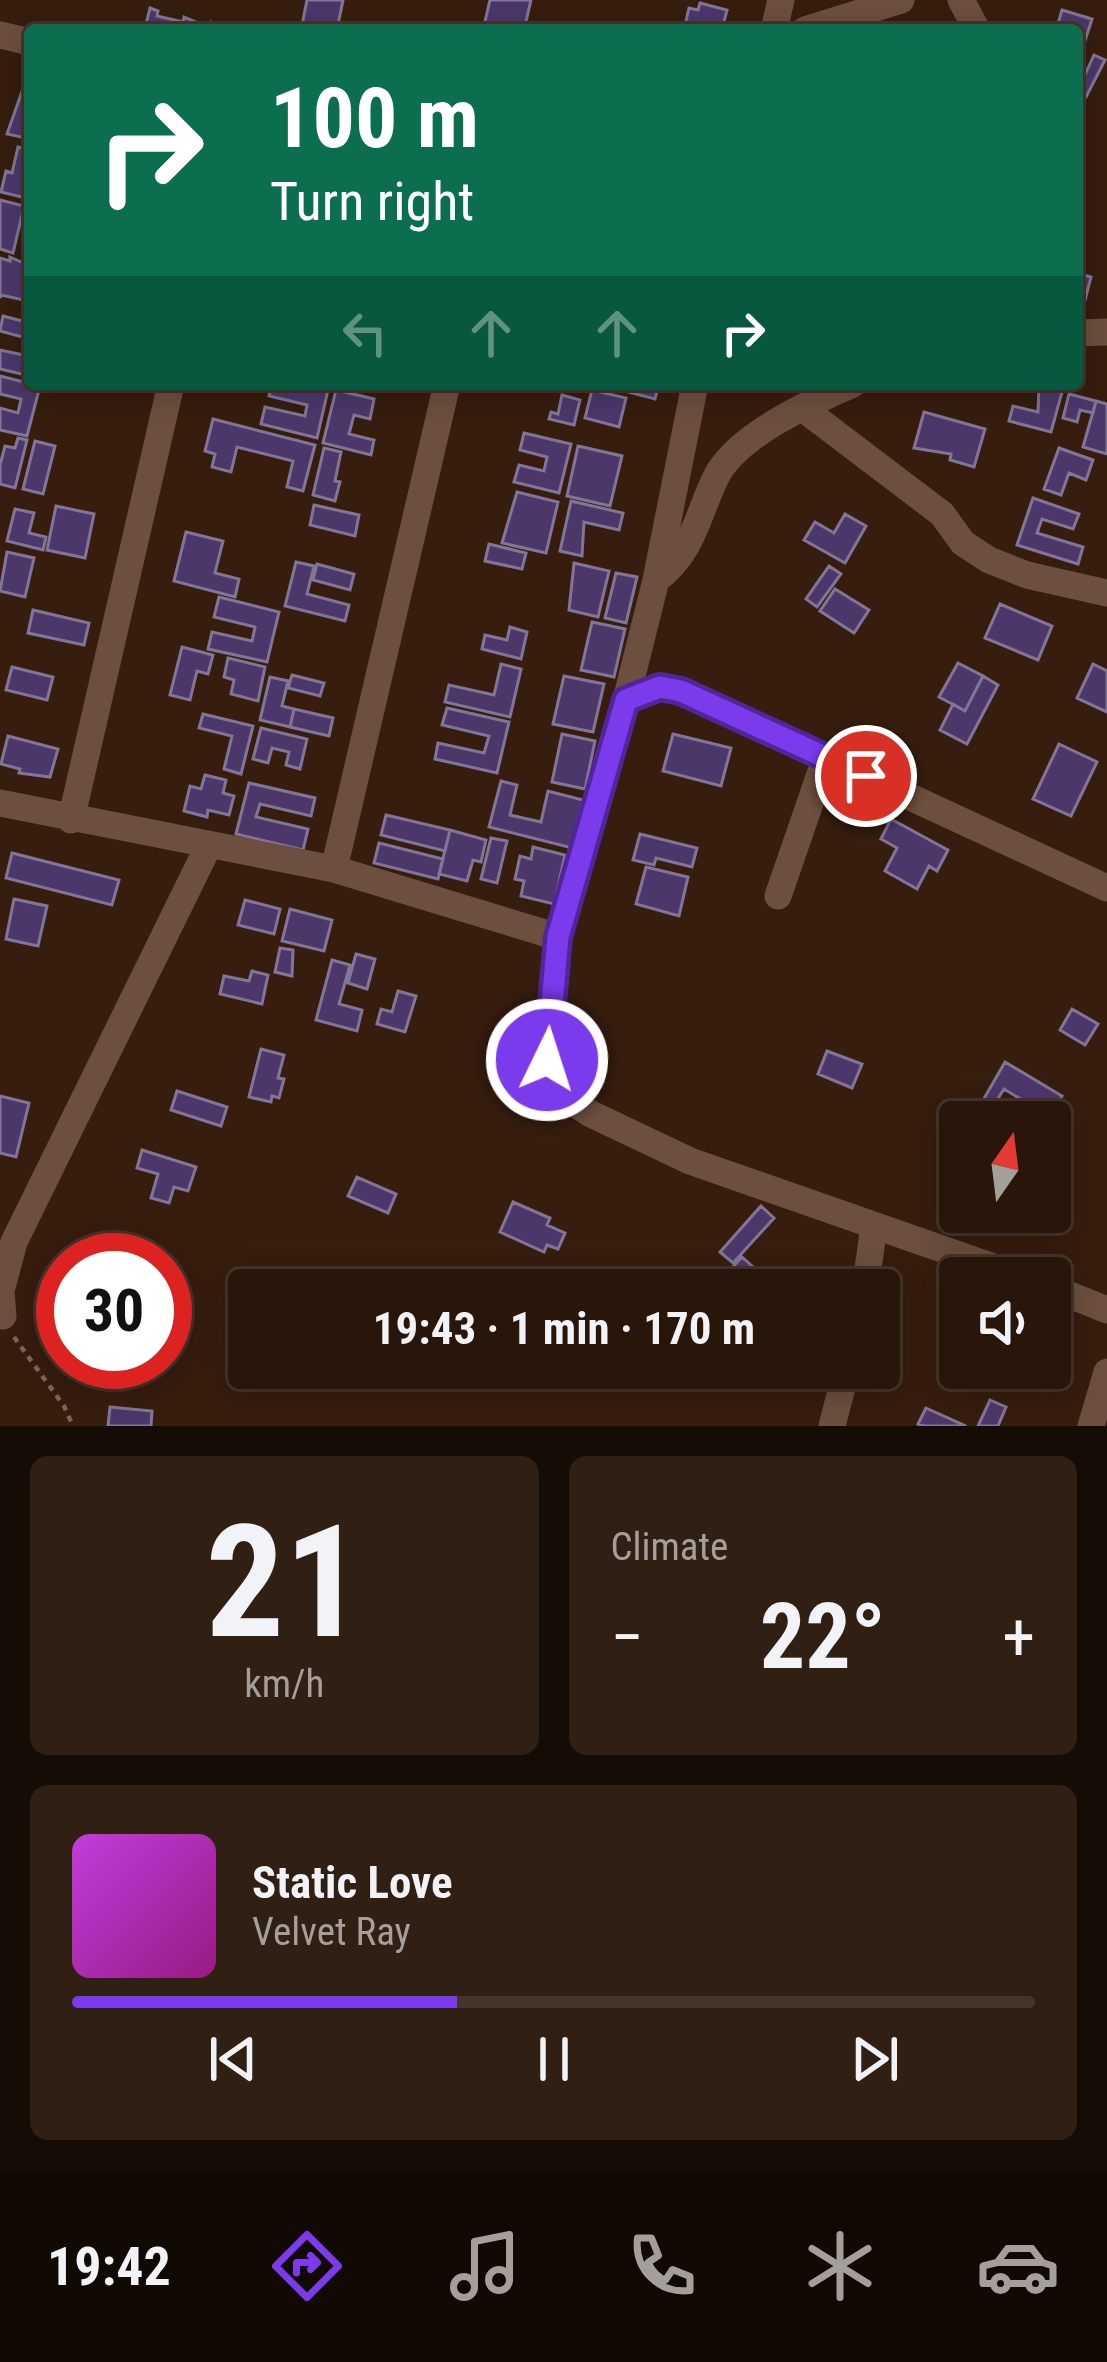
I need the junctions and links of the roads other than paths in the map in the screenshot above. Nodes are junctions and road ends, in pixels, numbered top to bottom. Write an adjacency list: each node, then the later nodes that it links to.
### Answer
1 (901, 0): 2 (street)
2 (824, 24)
3 (170, 390): 13 (street)
4 (446, 390): 15 (street)
5 (694, 390): 8 (street)
6 (842, 390): 7 (street)
7 (805, 410): 8 (street); 9 (street)
8 (656, 580): 10 (street)
9 (1107, 593)
10 (626, 700): 11 (street); 18 (street)
11 (826, 757): 16 (street); 17 (street)
12 (0, 803): 13 (street)
13 (71, 820): 14 (street)
14 (209, 845): 15 (street); 24 (street)
15 (334, 869): 18 (street)
16 (1107, 888)
17 (778, 896)
18 (558, 937): 19 (street)
19 (874, 1226): 20 (street); 21 (street)
20 (964, 1257)
21 (869, 1269)
22 (1071, 1295): 23 (street)
23 (1107, 1310)
24 (2, 1316)
25 (1107, 1372): 28 (street)
26 (842, 1389): 27 (street)
27 (832, 1426)
28 (1091, 1426)

